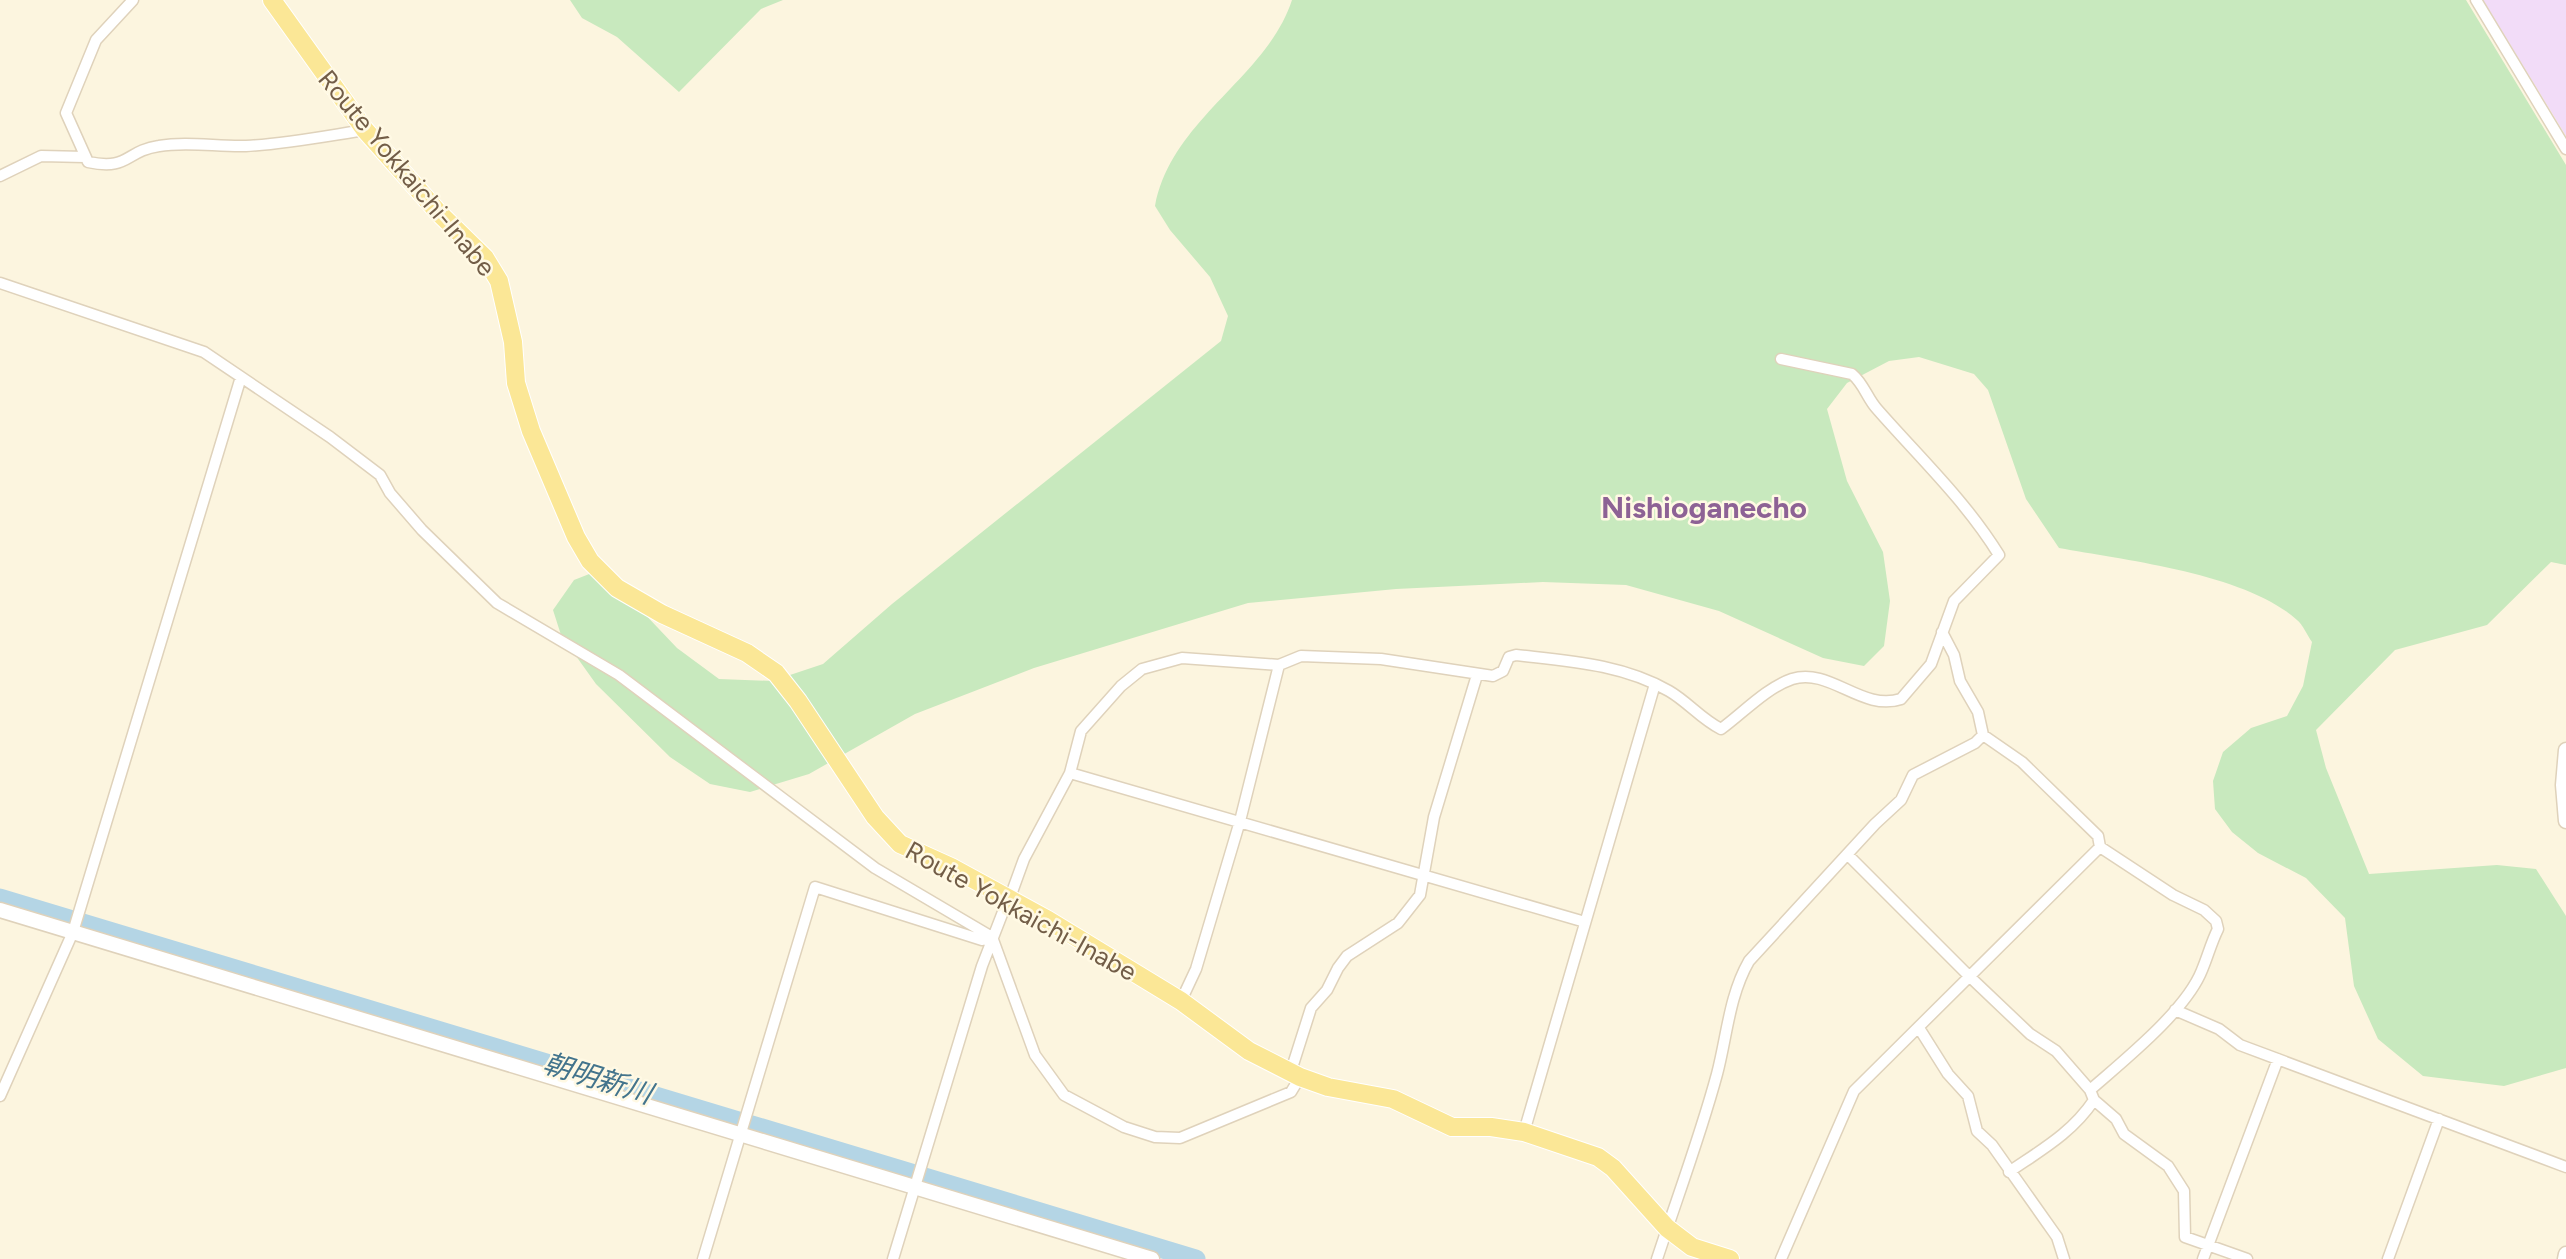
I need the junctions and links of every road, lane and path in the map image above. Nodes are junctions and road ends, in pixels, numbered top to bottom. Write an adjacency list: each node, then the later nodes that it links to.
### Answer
1 (133, 0): 6 (street)
2 (272, 0): 4 (main road, Route Yokkaichi-Inabe)
3 (2476, 0): 5 (street)
4 (365, 130): 6 (street); 25 (main road, Route Yokkaichi-Inabe)
5 (2566, 149)
6 (85, 157): 7 (street)
7 (0, 176)
8 (0, 283): 10 (street)
9 (1781, 359): 11 (street)
10 (241, 377): 27 (street); 28 (street)
11 (1940, 637): 14 (street); 15 (street)
12 (1279, 665): 13 (street); 17 (street); 18 (street)
13 (1477, 675): 14 (street); 22 (street)
14 (1655, 684): 26 (street)
15 (1983, 735): 20 (street); 21 (street)
16 (2566, 750): 19 (street)
17 (1070, 774): 18 (street); 25 (street)
18 (1240, 821): 22 (street); 30 (street)
19 (2566, 821)
20 (2100, 847): 29 (street); 31 (street)
21 (1848, 855): 29 (street); 43 (street)
22 (1426, 877): 26 (street); 34 (street)
23 (1006, 904): 28 (street)
24 (0, 910): 27 (street)
25 (1048, 920): 30 (main road, Route Yokkaichi-Inabe)
26 (1585, 922): 39 (street)
27 (75, 924): 36 (street); 38 (street)
28 (992, 937): 34 (street); 38 (street); 42 (street)
29 (1969, 976): 32 (street); 35 (street)
30 (1181, 1002): 34 (main road, Route Yokkaichi-Inabe)
31 (2175, 1010): 33 (street); 35 (street)
32 (1919, 1028): 41 (street); 51 (street)
33 (2278, 1059): 37 (street); 44 (street)
34 (1296, 1074): 39 (main road, Route Yokkaichi-Inabe)
35 (2092, 1095): 41 (street); 44 (street)
36 (0, 1096)
37 (2439, 1119): 40 (street); 55 (street)
38 (744, 1127): 42 (street); 46 (street)
39 (1524, 1132): 43 (main road, Route Yokkaichi-Inabe)
40 (2566, 1167)
41 (2009, 1172): 52 (street)
42 (916, 1184): 47 (street); 48 (street)
43 (1667, 1228): 49 (street); 50 (main road, Route Yokkaichi-Inabe)
44 (2208, 1245): 53 (street); 54 (street)
45 (2566, 1254): 56 (street)
46 (703, 1259)
47 (893, 1259)
48 (1152, 1259)
49 (1657, 1259)
50 (1730, 1259)
51 (1781, 1259)
52 (2064, 1259)
53 (2203, 1259)
54 (2247, 1259)
55 (2388, 1259)
56 (2565, 1259)

